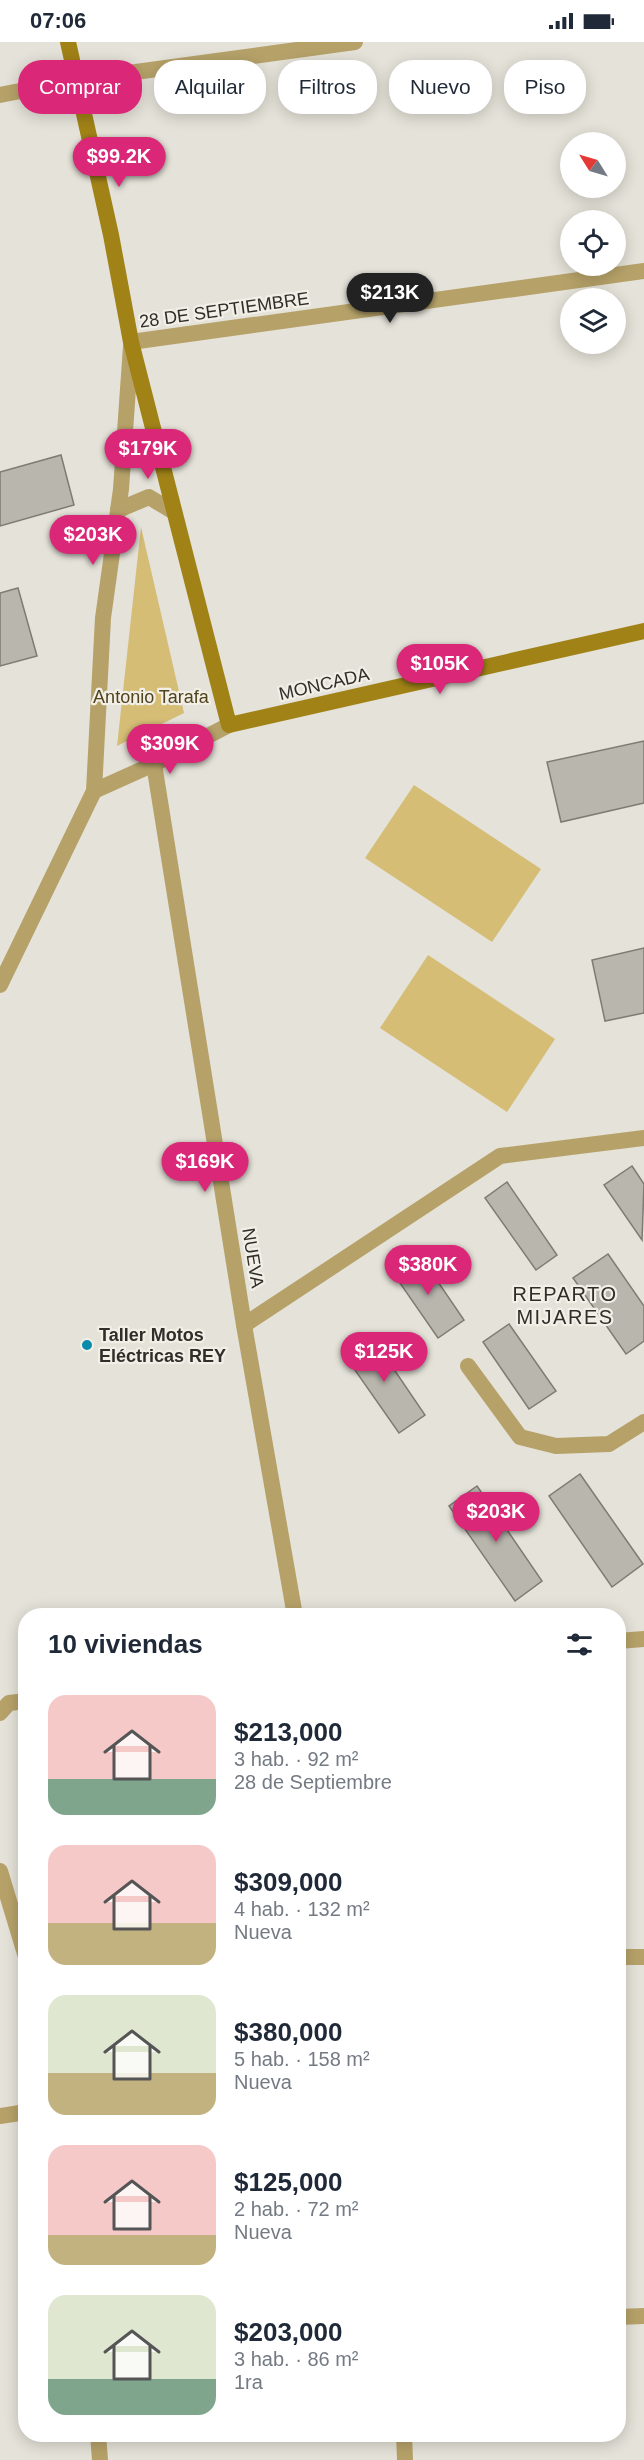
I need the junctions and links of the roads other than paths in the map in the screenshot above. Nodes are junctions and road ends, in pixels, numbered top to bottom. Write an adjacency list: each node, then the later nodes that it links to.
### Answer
1 (68, 42): 3 (main road)
2 (355, 42): 4 (street)
3 (72, 60)
4 (142, 71)
5 (18, 91): 6 (street)
6 (0, 95)
7 (84, 114): 9 (main road)
8 (644, 271): 9 (street, 28 DE SEPTIEMBRE)
9 (131, 342): 10 (street); 11 (main road)
10 (118, 510): 11 (street); 15 (street)
11 (174, 512): 13 (main road)
12 (644, 631): 13 (main road, MONCADA)
13 (229, 725): 14 (street, MONCADA)
14 (154, 764): 15 (street, MONCADA); 18 (street, NUEVA)
15 (94, 791): 16 (street)
16 (0, 985)
17 (644, 1138): 18 (street)
18 (244, 1325): 21 (street, NUEVA)
19 (468, 1366): 20 (street)
20 (644, 1422)
21 (294, 1608)
22 (644, 1639): 23 (street)
23 (626, 1640)
24 (18, 1702): 25 (street)
25 (0, 1713)
26 (0, 1871): 27 (street)
27 (18, 1931)
28 (644, 1957): 29 (street)
29 (626, 1958)
30 (18, 2113): 31 (street)
31 (0, 2116)
32 (644, 2316): 33 (street)
33 (626, 2317)
34 (99, 2442): 36 (street)
35 (404, 2442): 37 (street)
36 (100, 2460)
37 (405, 2460)

